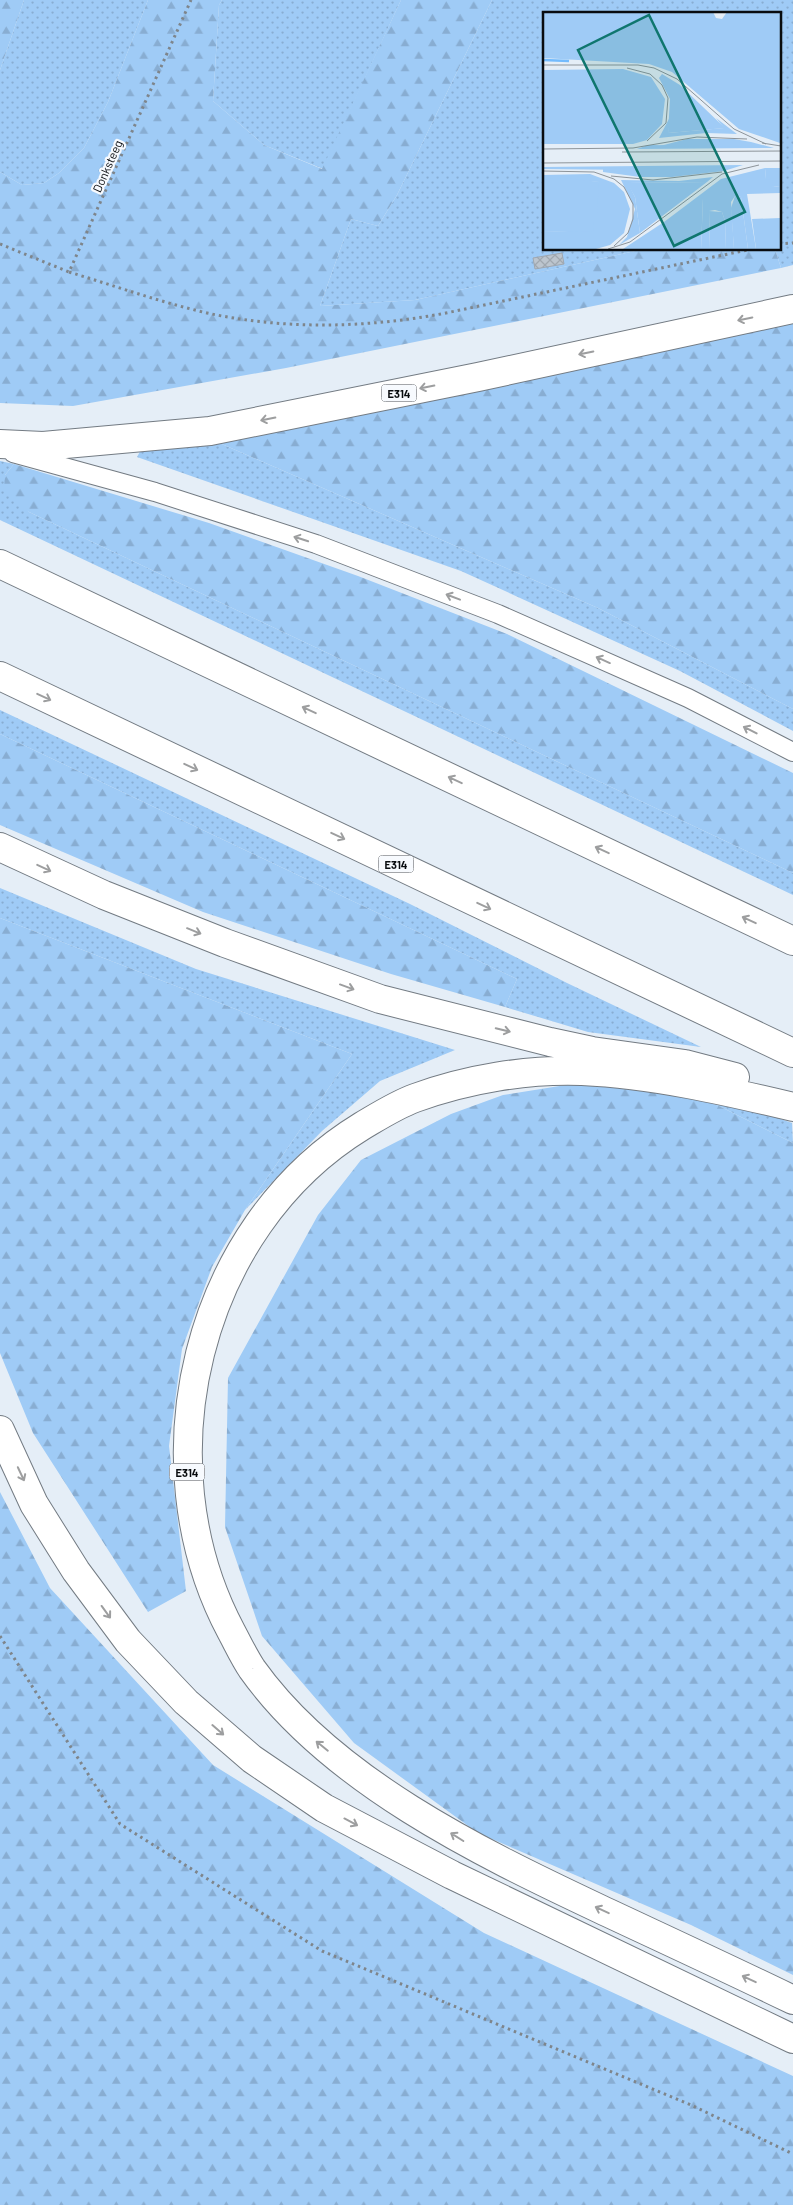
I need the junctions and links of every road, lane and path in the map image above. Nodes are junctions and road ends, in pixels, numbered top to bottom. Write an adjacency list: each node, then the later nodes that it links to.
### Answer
1 (191, 0): 6 (path, Donksteeg)
2 (793, 243): 4 (path)
3 (0, 244): 6 (path)
4 (780, 244)
5 (747, 250): 6 (path)
6 (69, 272)
7 (793, 309): 8 (highway, E314, one-way to 8)
8 (0, 444)
9 (0, 449): 12 (lane, one-way to 9)
10 (0, 564): 14 (highway, one-way to 10)
11 (0, 676): 15 (highway, E314, one-way to 15)
12 (793, 752)
13 (0, 847): 16 (highway, one-way to 16)
14 (793, 941)
15 (793, 1053)
16 (793, 1102)
17 (793, 1107): 20 (highway, E314, one-way to 17)
18 (0, 1430): 21 (highway, one-way to 21)
19 (0, 1636): 22 (path)
20 (793, 2000)
21 (793, 2039)
22 (793, 2154)

